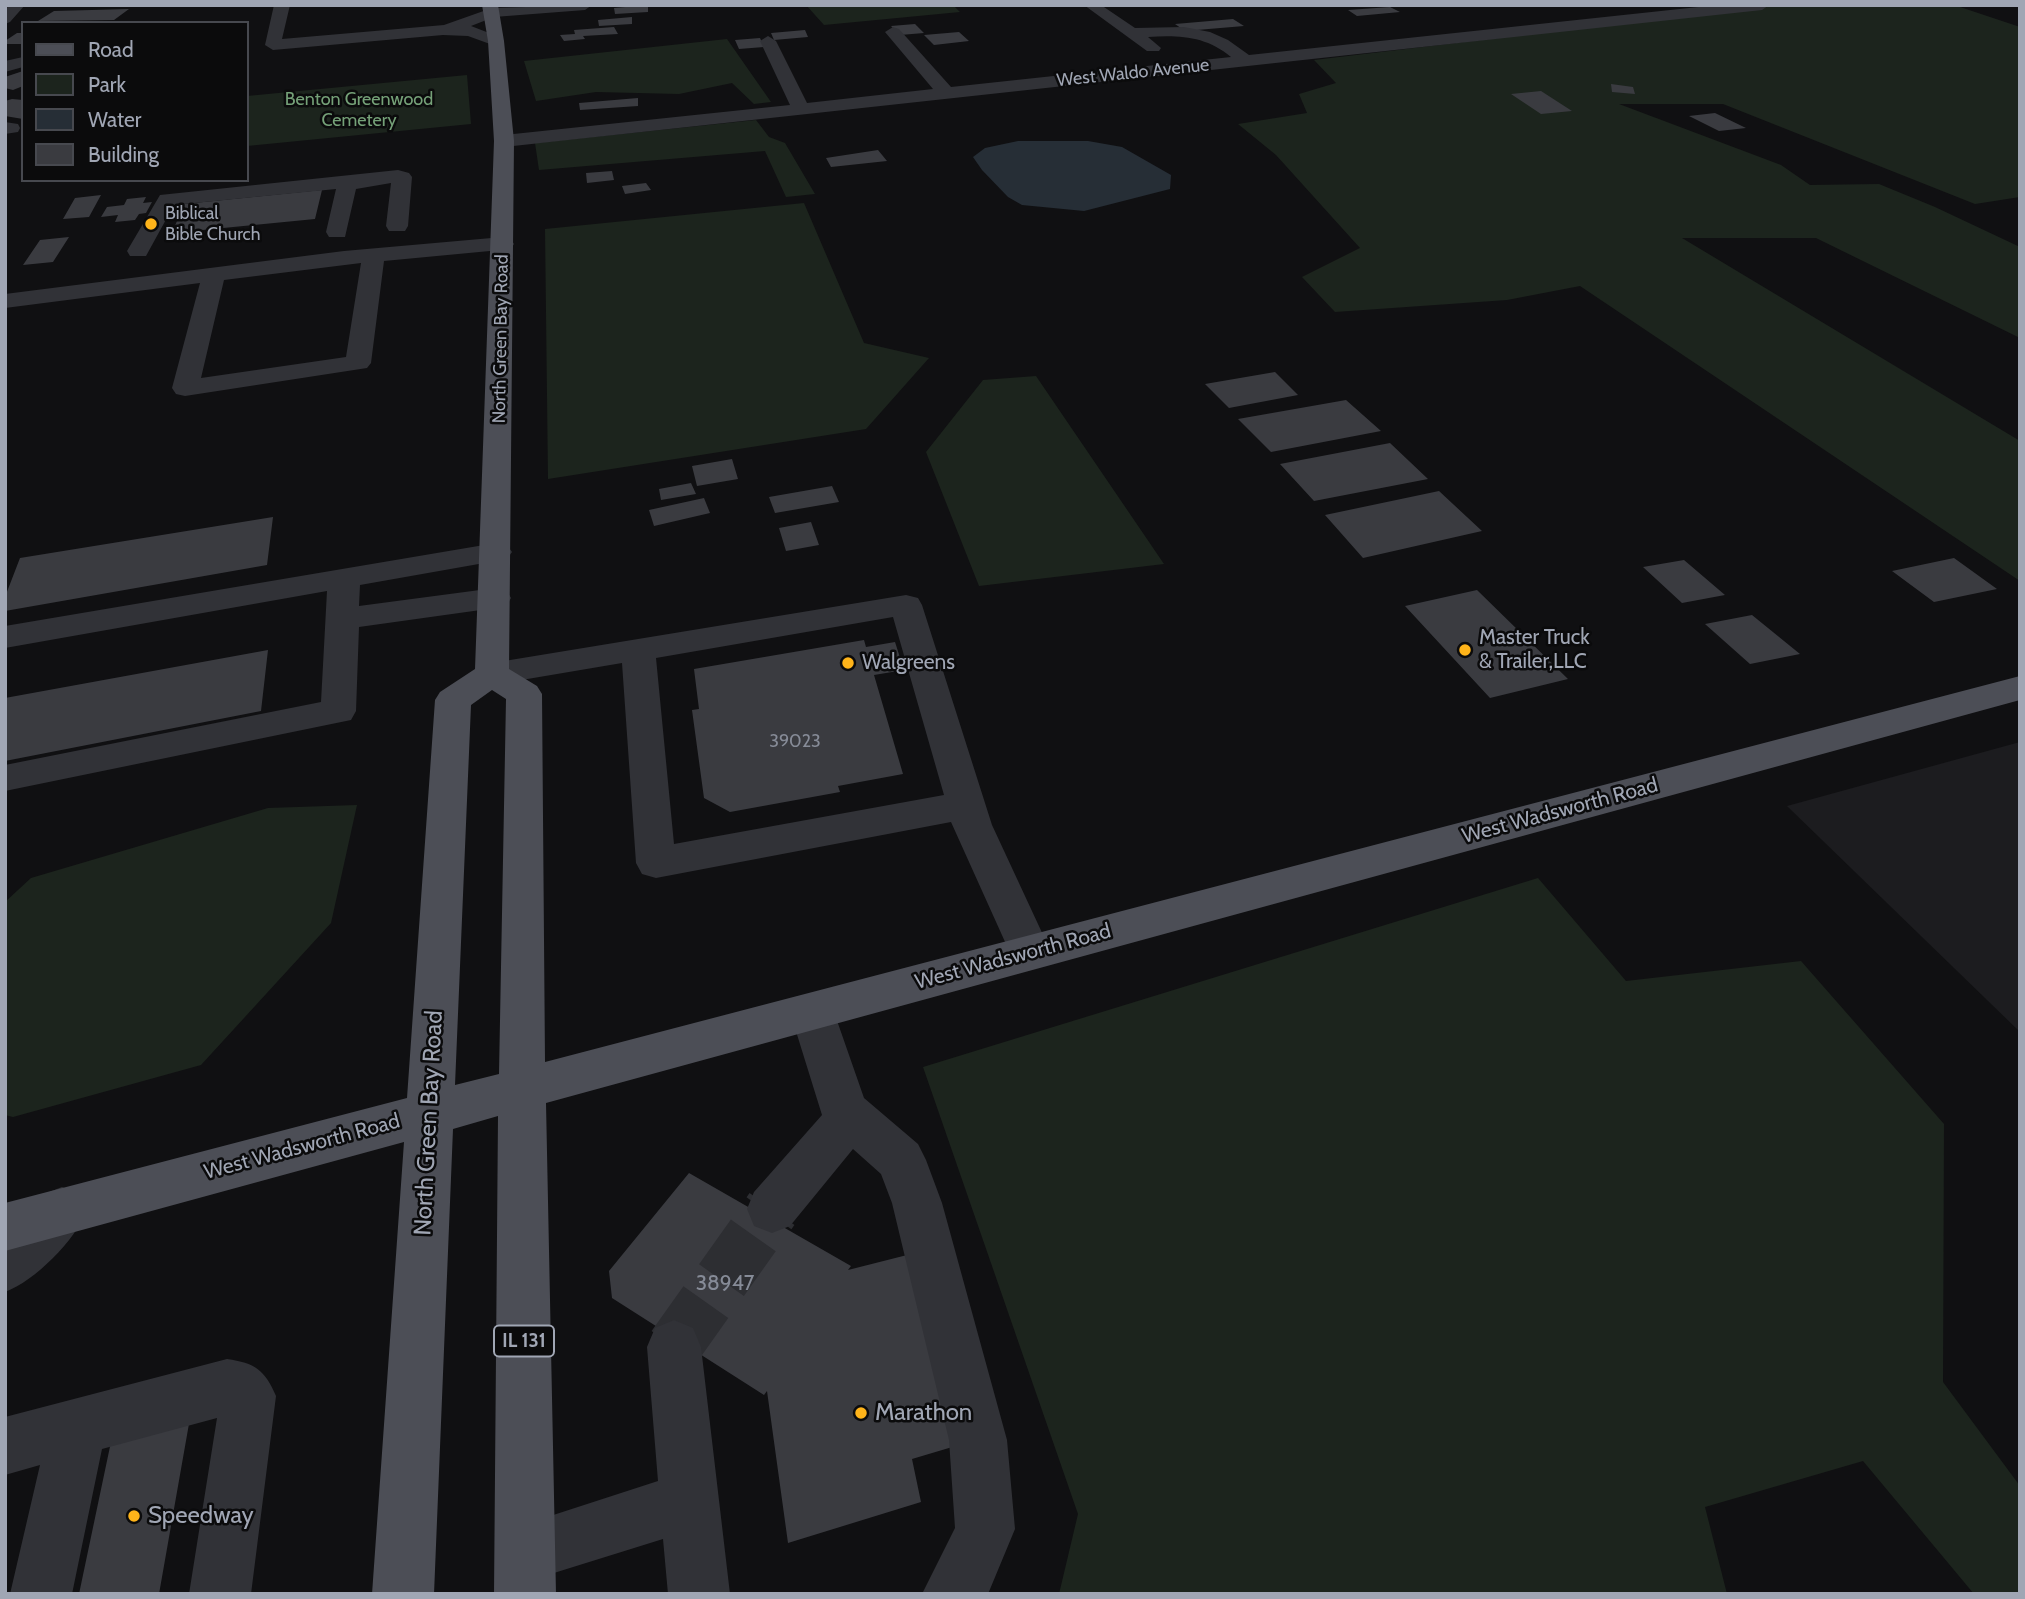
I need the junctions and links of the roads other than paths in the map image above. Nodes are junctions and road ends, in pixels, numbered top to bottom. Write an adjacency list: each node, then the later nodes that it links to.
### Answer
1 (18, 5): 9 (street)
2 (282, 5): 13 (street)
3 (585, 5): 10 (street)
4 (1762, 5): 12 (street, West Waldo Avenue)
5 (1122, 9): 6 (street)
6 (1098, 10): 15 (street)
7 (597, 17): 10 (street)
8 (1528, 17): 12 (street)
9 (5, 18)
10 (493, 21): 13 (street); 13 (street); 22 (main road, North Green Bay Road)
11 (1420, 27): 16 (street)
12 (1551, 28): 16 (street, West Waldo Avenue)
13 (443, 30)
14 (893, 32): 20 (street)
15 (1132, 33): 18 (street); 19 (street)
16 (1443, 40): 18 (street, West Waldo Avenue)
17 (768, 41): 21 (street)
18 (1245, 61): 19 (street, West Waldo Avenue)
19 (1181, 68): 20 (street, West Waldo Avenue)
20 (946, 93): 21 (street, West Waldo Avenue)
21 (801, 109): 22 (street, West Waldo Avenue)
22 (504, 141): 26 (main road, North Green Bay Road)
23 (363, 180): 24 (street); 25 (street); 27 (street)
24 (397, 226)
25 (337, 232)
26 (503, 244): 28 (street); 31 (main road, North Green Bay Road)
27 (138, 251)
28 (373, 256): 29 (street); 29 (street)
29 (214, 275): 30 (street)
30 (5, 301)
31 (496, 552): 32 (street); 33 (main road, North Green Bay Road)
32 (344, 578): 34 (street); 35 (street)
33 (495, 598): 34 (street); 37 (main road, North Green Bay Road)
34 (342, 619): 39 (street)
35 (5, 637)
36 (638, 650): 37 (street); 40 (street); 40 (street)
37 (492, 674): 43 (main road, IL 131); 44 (main road, North Green Bay Road)
38 (2020, 688): 41 (main road, West Wadsworth Road)
39 (5, 778)
40 (966, 805): 41 (street)
41 (1030, 953): 42 (main road, West Wadsworth Road)
42 (812, 1012): 43 (main road, West Wadsworth Road); 45 (street)
43 (522, 1088): 44 (main road, West Wadsworth Road); 54 (main road, IL 131)
44 (430, 1113): 47 (main road, West Wadsworth Road); 57 (main road, North Green Bay Road)
45 (850, 1117): 46 (street); 59 (street)
46 (772, 1209)
47 (62, 1212): 48 (main road, West Wadsworth Road); 49 (street)
48 (5, 1227)
49 (5, 1267)
50 (674, 1348): 53 (street)
51 (78, 1426): 52 (street); 55 (street); 56 (street)
52 (5, 1446)
53 (690, 1500): 54 (street); 58 (street)
54 (525, 1573)
55 (41, 1594)
56 (220, 1594)
57 (403, 1594)
58 (699, 1594)
59 (953, 1594)

